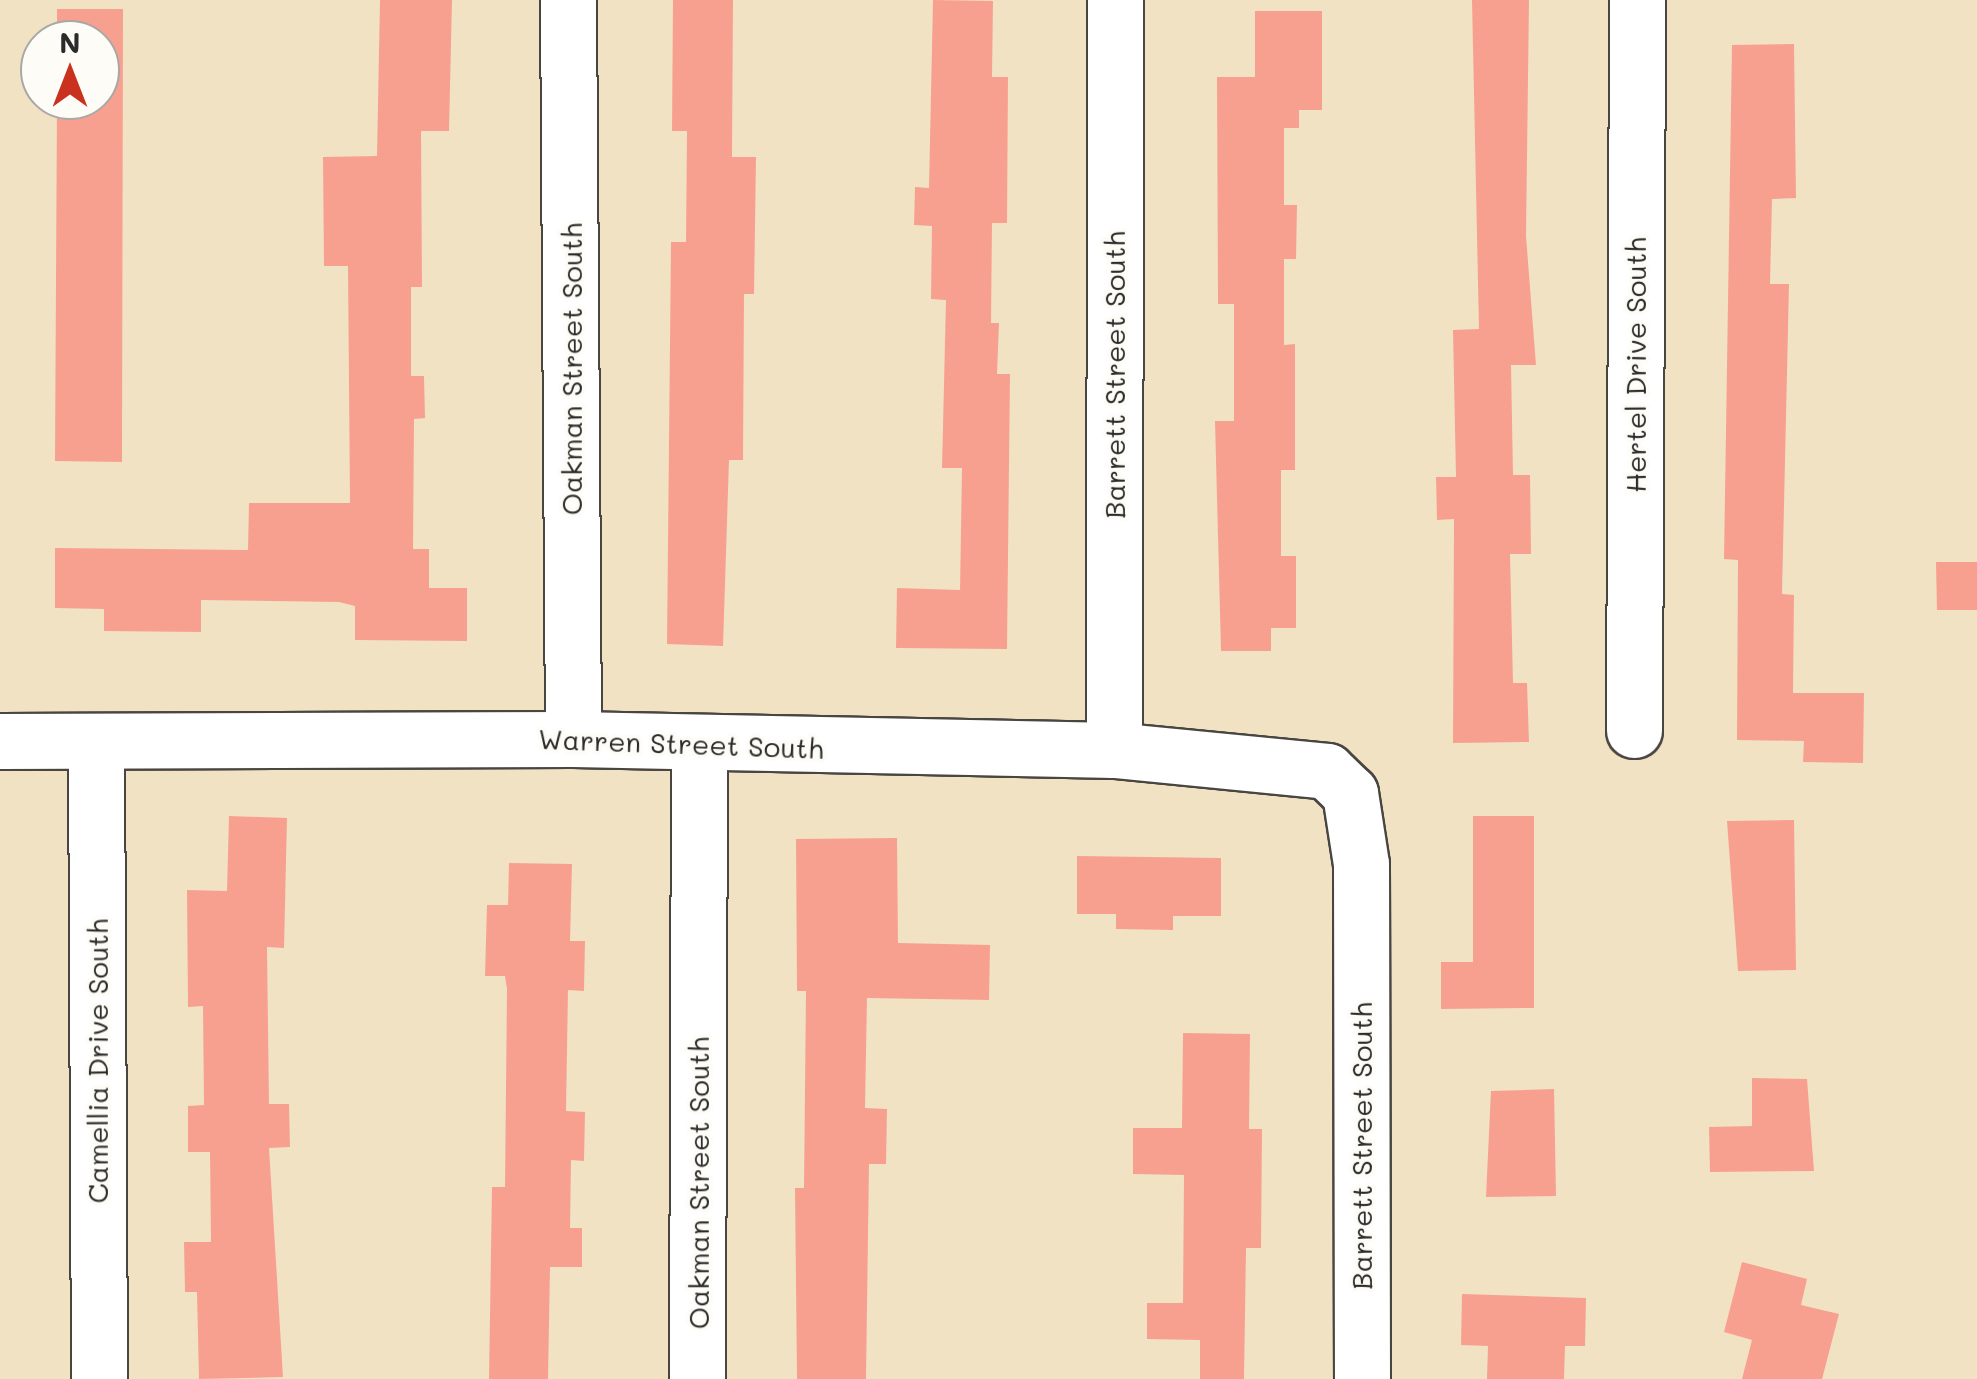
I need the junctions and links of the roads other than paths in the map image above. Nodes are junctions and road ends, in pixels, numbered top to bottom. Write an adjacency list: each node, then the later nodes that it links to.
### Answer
1 (568, 0): 5 (street, Oakman Street South)
2 (1114, 0): 9 (street, Barrett Street South)
3 (1637, 0): 4 (street, Hertel Drive South)
4 (1634, 730)
5 (573, 739): 7 (street, Warren Street South); 8 (street, Warren Street South)
6 (0, 741): 7 (street, Warren Street South)
7 (96, 743): 11 (street, Camellia Drive South)
8 (700, 746): 9 (street, Warren Street South); 12 (street, Oakman Street South)
9 (1114, 750): 10 (street, Warren Street South)
10 (1350, 793): 13 (street, Barrett Street South)
11 (99, 1379)
12 (697, 1379)
13 (1362, 1379)

